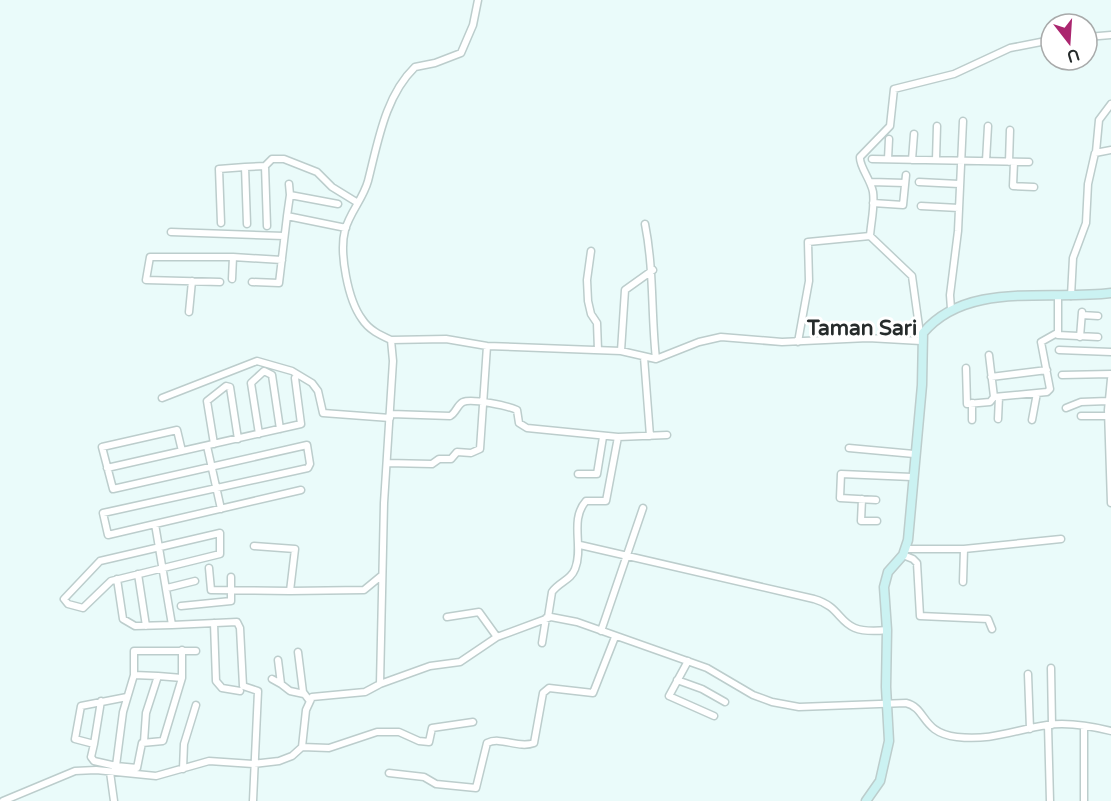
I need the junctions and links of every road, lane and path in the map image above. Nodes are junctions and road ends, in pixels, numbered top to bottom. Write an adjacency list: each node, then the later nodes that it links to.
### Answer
1 (478, 0): 30 (street)
2 (1039, 42): 23 (street)
3 (1111, 104): 11 (street)
4 (963, 121): 16 (street)
5 (937, 126): 15 (street)
6 (988, 126): 17 (street)
7 (1010, 130): 18 (street)
8 (914, 134): 14 (street)
9 (889, 139): 13 (street)
10 (1111, 150): 11 (street)
11 (1095, 152): 54 (street)
12 (872, 159): 13 (street)
13 (888, 159): 14 (street)
14 (912, 160): 15 (street)
15 (936, 160): 16 (street)
16 (960, 161): 17 (street); 27 (street)
17 (986, 161): 18 (street)
18 (1011, 162): 19 (street); 28 (street)
19 (1029, 162)
20 (265, 166): 21 (street); 30 (street); 39 (street)
21 (245, 167): 36 (street); 37 (street)
22 (906, 175): 25 (street)
23 (871, 182): 25 (street); 31 (street)
24 (919, 182): 27 (street)
25 (905, 183): 31 (street)
26 (289, 184): 29 (street)
27 (959, 184): 34 (street)
28 (1034, 187)
29 (290, 195): 32 (street); 35 (street)
30 (358, 203): 40 (street)
31 (873, 203): 43 (street)
32 (338, 204)
33 (921, 206): 34 (street)
34 (959, 208): 55 (street)
35 (287, 216): 40 (street); 42 (street)
36 (221, 223)
37 (247, 224)
38 (645, 224): 47 (street)
39 (267, 226)
40 (346, 228): 61 (street)
41 (171, 232): 42 (street)
42 (284, 236): 46 (street)
43 (870, 236): 62 (street); 63 (street)
44 (591, 251): 65 (street)
45 (233, 257): 46 (street); 48 (street); 49 (street)
46 (282, 260): 51 (street)
47 (653, 270): 67 (street); 71 (street)
48 (232, 279)
49 (192, 281): 50 (street); 56 (street)
50 (220, 282)
51 (252, 282)
52 (1111, 293): 54 (street)
53 (1058, 296): 54 (street); 55 (street); 58 (street)
54 (1071, 296)
55 (951, 309): 62 (street)
56 (189, 312)
57 (1098, 316): 59 (street)
58 (1057, 333): 59 (street); 73 (street)
59 (1080, 337): 60 (street)
60 (1098, 337)
61 (391, 340): 64 (street); 86 (street)
62 (921, 341): 63 (street); 102 (street)
63 (798, 342): 71 (street)
64 (486, 346): 65 (street); 83 (street)
65 (598, 350): 67 (street)
66 (1059, 350): 68 (street)
67 (621, 351): 70 (street)
68 (1111, 352)
69 (989, 355): 76 (street)
70 (644, 357): 71 (street); 95 (street)
71 (656, 359)
72 (966, 368): 84 (street)
73 (1047, 370): 76 (street); 79 (street)
74 (1111, 374): 75 (street)
75 (1062, 375)
76 (991, 377): 80 (street)
77 (295, 378): 92 (street)
78 (1111, 380): 82 (street)
79 (1037, 393): 80 (street); 91 (street)
80 (997, 397): 84 (street); 89 (street)
81 (162, 398): 86 (street)
82 (1108, 401): 85 (street); 88 (street)
83 (482, 403): 86 (street); 96 (street); 103 (street)
84 (972, 403): 90 (street)
85 (1066, 408)
86 (390, 416): 103 (street)
87 (1081, 416): 88 (street)
88 (1108, 416): 112 (street)
89 (998, 419)
90 (972, 420)
91 (1032, 420)
92 (280, 429): 93 (street); 93 (street)
93 (259, 434): 98 (street)
94 (667, 435): 95 (street)
95 (650, 436): 97 (street)
96 (603, 437): 97 (street); 106 (street)
97 (618, 438): 119 (street)
98 (238, 439): 99 (street); 99 (street)
99 (211, 445): 101 (street); 104 (street)
100 (849, 448): 102 (street)
101 (182, 451): 105 (street); 105 (street)
102 (914, 454): 107 (street)
103 (387, 463): 127 (street)
104 (212, 466): 105 (street); 108 (street); 108 (street)
105 (107, 468)
106 (578, 474)
107 (912, 477): 110 (street); 122 (street)
108 (216, 488): 113 (street); 116 (street)
109 (301, 490): 113 (street)
110 (862, 499): 111 (street); 115 (street)
111 (876, 500)
112 (1111, 503)
113 (221, 508): 116 (street)
114 (643, 508): 123 (street)
115 (877, 521)
116 (155, 524): 120 (street)
117 (1061, 539): 121 (street)
118 (254, 546): 134 (street)
119 (580, 546): 123 (street); 137 (street)
120 (160, 547): 124 (street); 124 (street); 129 (street)
121 (964, 549): 122 (street); 131 (street)
122 (904, 552): 141 (street); 142 (street)
123 (627, 556): 142 (street); 143 (street)
124 (163, 568): 126 (street); 132 (street)
125 (209, 568): 133 (street)
126 (138, 574): 129 (street); 140 (street)
127 (381, 576): 134 (street); 161 (street)
128 (231, 577): 133 (street)
129 (117, 579): 140 (street)
130 (195, 581): 132 (street)
131 (963, 582)
132 (167, 588): 139 (street)
133 (231, 590): 134 (street); 135 (street)
134 (290, 591)
135 (181, 606)
136 (447, 617): 144 (street)
137 (547, 618): 143 (street); 144 (street); 146 (street)
138 (214, 623): 139 (street); 162 (street); 179 (street)
139 (172, 625): 140 (street)
140 (146, 626)
141 (992, 629)
142 (887, 630): 168 (street)
143 (601, 631): 145 (street)
144 (497, 637): 161 (street)
145 (615, 637): 151 (street); 182 (street)
146 (542, 643)
147 (182, 650): 148 (street); 154 (street); 156 (street)
148 (196, 651)
149 (298, 652): 163 (street)
150 (278, 660): 160 (street)
151 (688, 662): 158 (street); 159 (street); 168 (street)
152 (1051, 668): 172 (street)
153 (1028, 674): 174 (street)
154 (134, 675): 155 (street); 164 (street)
155 (158, 676): 156 (street); 176 (street)
156 (182, 678): 176 (street)
157 (273, 679): 160 (street)
158 (677, 680): 167 (street); 170 (street)
159 (727, 682)
160 (281, 684): 163 (street)
161 (380, 684): 165 (street)
162 (240, 691)
163 (304, 694): 165 (street)
164 (127, 697): 166 (street); 181 (street)
165 (309, 700): 178 (street)
166 (101, 701): 177 (street); 177 (street)
167 (725, 702)
168 (887, 702): 174 (street); 186 (street)
169 (196, 705): 180 (street)
170 (714, 716)
171 (473, 722): 178 (street)
172 (1050, 725): 173 (street); 174 (street); 187 (street)
173 (1084, 726): 175 (street); 188 (street)
174 (1029, 729)
175 (1111, 731)
176 (144, 742): 181 (street)
177 (94, 744): 181 (street)
178 (302, 747): 179 (street)
179 (253, 764): 180 (street); 185 (street)
180 (183, 769): 181 (street)
181 (114, 770): 183 (street); 184 (street)
182 (389, 773)
183 (3, 801)
184 (114, 801)
185 (253, 801)
186 (866, 801)
187 (1050, 801)
188 (1084, 801)

